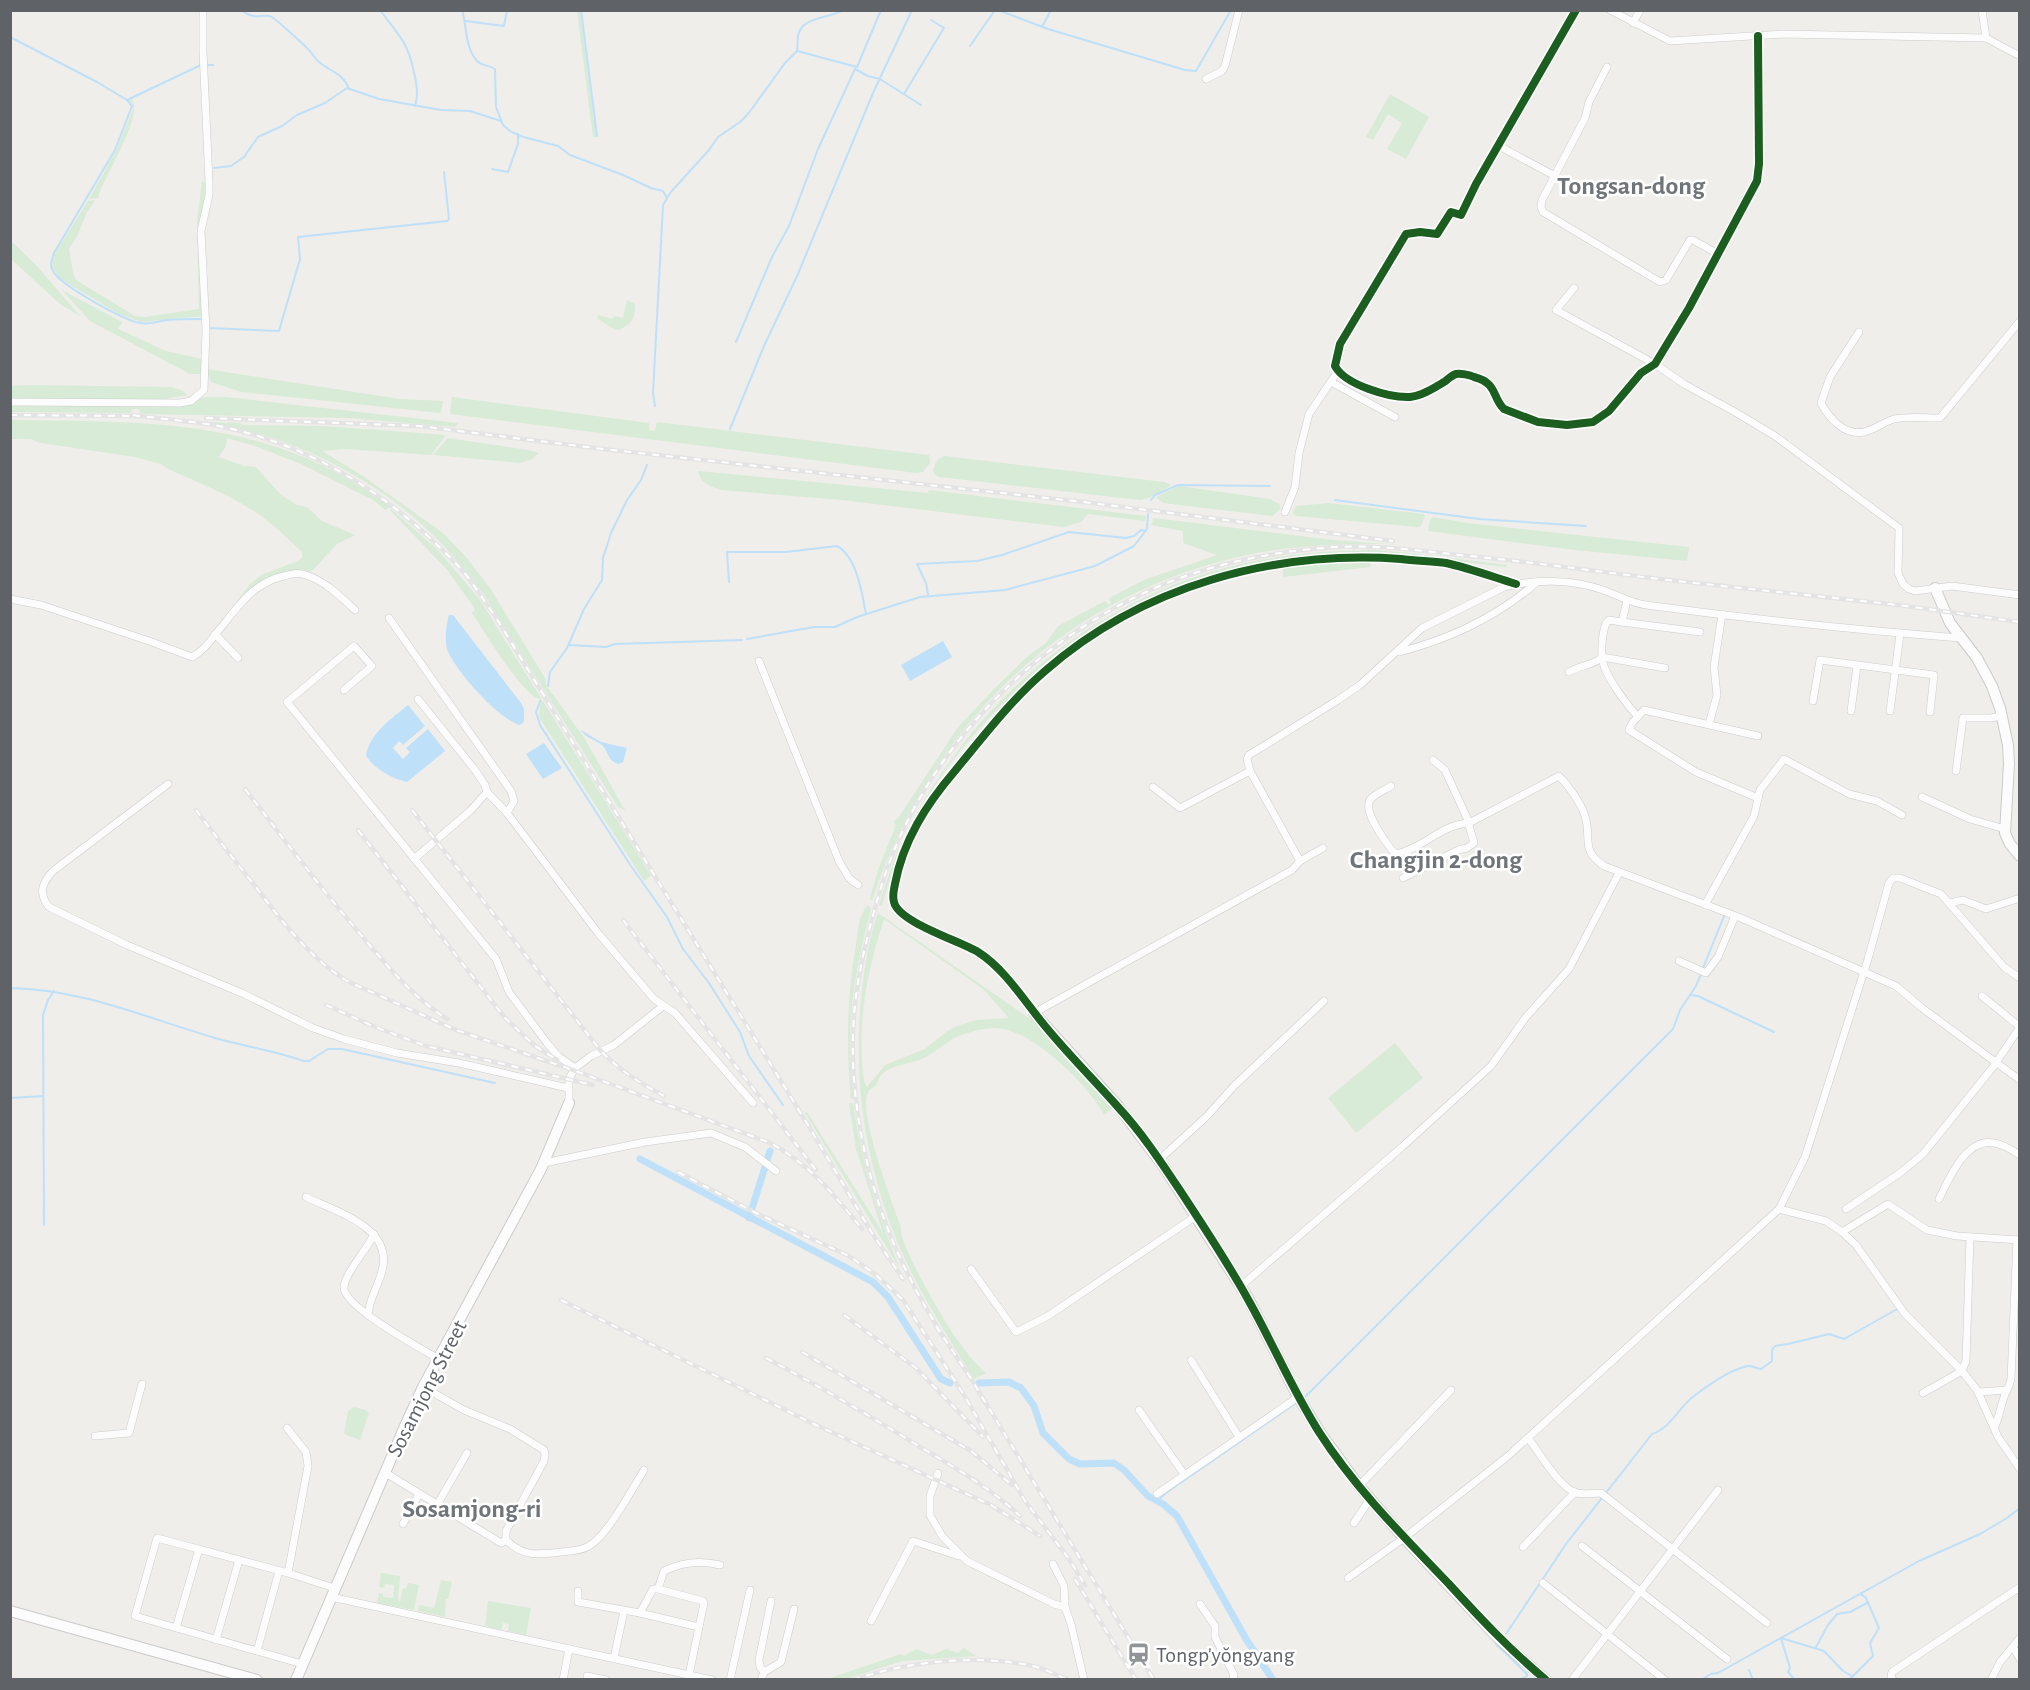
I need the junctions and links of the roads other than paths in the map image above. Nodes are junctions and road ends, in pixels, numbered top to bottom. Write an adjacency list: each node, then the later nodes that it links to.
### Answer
1 (203, 10): 22 (street)
2 (1239, 10): 12 (street)
3 (1576, 10): 13 (street)
4 (1610, 10): 7 (street)
5 (1982, 10): 9 (street)
6 (1638, 12): 7 (street)
7 (1633, 23): 8 (street)
8 (1758, 36): 9 (street); 15 (street)
9 (1986, 38): 10 (street)
10 (2019, 56)
11 (1607, 67): 14 (street)
12 (1206, 78)
13 (1498, 146): 14 (street); 20 (street)
14 (1555, 176): 15 (street)
15 (1718, 254): 19 (street)
16 (1574, 288): 19 (street)
17 (2019, 321): 18 (street)
18 (1859, 332)
19 (1655, 364): 20 (street); 27 (street)
20 (1338, 371): 21 (street)
21 (1331, 382): 23 (street); 24 (street)
22 (10, 402)
23 (1395, 417)
24 (1285, 512)
25 (1537, 582): 26 (street); 30 (street); 39 (street)
26 (1516, 584): 39 (street); 87 (street)
27 (1935, 588): 28 (street); 38 (street)
28 (2019, 595)
29 (10, 599): 36 (street)
30 (1627, 600): 32 (street); 34 (street)
31 (355, 610): 36 (street)
32 (1722, 614): 37 (street); 55 (street)
33 (389, 618): 66 (street)
34 (1622, 622): 35 (street); 40 (street)
35 (1700, 632)
36 (215, 634): 41 (street)
37 (1900, 634): 38 (street); 45 (street)
38 (1960, 638): 53 (street)
39 (1396, 652): 58 (street)
40 (1602, 657): 44 (street); 46 (street); 54 (street)
41 (238, 658)
42 (759, 661): 76 (street)
43 (1857, 666): 45 (street); 49 (street); 50 (street)
44 (1665, 668)
45 (1895, 670): 51 (street); 52 (street)
46 (1569, 672)
47 (344, 690): 72 (street)
48 (418, 699): 63 (street)
49 (1813, 701)
50 (1851, 711)
51 (1890, 711)
52 (1930, 712)
53 (2002, 716): 59 (street); 69 (street)
54 (1638, 717): 55 (street); 65 (street)
55 (1709, 724): 56 (street)
56 (1758, 736)
57 (1433, 760): 68 (street)
58 (1250, 771): 62 (street); 73 (street)
59 (1956, 771)
60 (168, 784): 92 (street)
61 (1391, 786): 68 (street)
62 (1153, 787)
63 (487, 792): 66 (street); 72 (street)
64 (1922, 797): 69 (street)
65 (1758, 798): 67 (street); 79 (street)
66 (507, 813): 86 (street)
67 (1902, 815)
68 (1469, 823): 74 (street); 75 (street)
69 (2005, 829): 71 (street)
70 (1323, 848): 73 (street)
71 (2019, 856)
72 (414, 859): 90 (street)
73 (1300, 861): 87 (street)
74 (1619, 873): 79 (street); 109 (street)
75 (1403, 878)
76 (858, 885)
77 (2019, 898): 78 (street)
78 (1950, 903): 82 (street); 83 (street)
79 (1706, 905): 80 (street)
80 (1735, 916): 81 (street); 82 (street)
81 (1679, 961)
82 (1864, 971): 89 (street); 101 (street)
83 (2019, 978)
84 (1983, 996): 88 (street)
85 (1324, 1001): 96 (street)
86 (663, 1005): 90 (street); 94 (street)
87 (1034, 1013): 96 (street)
88 (2019, 1027): 89 (street)
89 (1995, 1062): 91 (street); 102 (street)
90 (575, 1068): 92 (street)
91 (2019, 1080)
92 (568, 1088): 93 (street)
93 (569, 1103): 97 (street, Sosamjong Street)
94 (753, 1103)
95 (2019, 1155): 100 (street)
96 (1159, 1160): 103 (street)
97 (544, 1163): 98 (street); 111 (street, Sosamjong Street)
98 (776, 1171)
99 (306, 1197): 105 (street)
100 (1938, 1199)
101 (1779, 1209): 104 (street); 126 (street)
102 (1846, 1209)
103 (1196, 1216): 108 (street); 109 (street)
104 (1842, 1232): 106 (street); 113 (street)
105 (374, 1234): 110 (street); 110 (street)
106 (1970, 1237): 107 (street); 113 (street)
107 (2018, 1240): 117 (street)
108 (971, 1269)
109 (1240, 1286): 120 (street)
110 (368, 1315): 111 (street)
111 (439, 1359): 115 (street, Sosamjong Street)
112 (1191, 1360): 125 (street)
113 (1962, 1371): 118 (street); 119 (street)
114 (142, 1384): 124 (street)
115 (423, 1387): 130 (street, Sosamjong Street); 143 (street)
116 (1451, 1390): 133 (street)
117 (2007, 1390): 118 (street); 122 (street)
118 (1979, 1392): 122 (street)
119 (1923, 1393)
120 (1299, 1396): 125 (street); 133 (street)
121 (1139, 1410): 132 (street)
122 (1995, 1426): 128 (street)
123 (286, 1428): 153 (street)
124 (95, 1436)
125 (1239, 1437): 132 (street)
126 (1528, 1438): 135 (street); 142 (street)
127 (467, 1453): 139 (street)
128 (2019, 1469)
129 (644, 1470): 143 (street)
130 (384, 1472): 136 (street); 161 (street, Sosamjong Street)
131 (938, 1473): 148 (street)
132 (1185, 1474): 137 (street)
133 (1359, 1486): 138 (street)
134 (1718, 1490): 147 (street)
135 (1575, 1492): 145 (street); 147 (street)
136 (419, 1494): 139 (street); 141 (street)
137 (1157, 1494)
138 (1370, 1499): 140 (street); 142 (street)
139 (437, 1505): 143 (street)
140 (1354, 1523)
141 (403, 1524)
142 (1404, 1538): 154 (street); 195 (street)
143 (506, 1540)
144 (1582, 1546): 160 (street)
145 (1523, 1547)
146 (199, 1549): 149 (street); 172 (street); 172 (street)
147 (1672, 1549): 160 (street); 170 (street)
148 (961, 1557): 164 (street); 169 (street)
149 (239, 1560): 152 (street); 175 (street)
150 (1053, 1564): 164 (street)
151 (720, 1565): 157 (street)
152 (279, 1571): 153 (street); 178 (street)
153 (288, 1573): 161 (street)
154 (1348, 1578)
155 (1543, 1583): 173 (street)
156 (2019, 1587): 198 (street)
157 (658, 1589): 168 (street); 171 (street)
158 (750, 1590): 191 (street)
159 (578, 1591): 167 (street)
160 (1640, 1592): 173 (street); 180 (street)
161 (332, 1593): 177 (street); 182 (street, Sosamjong Street)
162 (771, 1601): 183 (street)
163 (1200, 1604): 194 (street)
164 (1065, 1607): 193 (street)
165 (794, 1609): 183 (street)
166 (10, 1611): 186 (street)
167 (624, 1611): 168 (street); 179 (street)
168 (640, 1613): 171 (street)
169 (871, 1621)
170 (1767, 1623)
171 (699, 1627): 184 (street)
172 (176, 1628): 175 (street)
173 (1607, 1634): 196 (street); 197 (street)
174 (2019, 1638): 176 (street)
175 (216, 1640): 178 (street)
176 (2013, 1647): 181 (street); 199 (street)
177 (569, 1649): 179 (street); 188 (street)
178 (257, 1651): 182 (street)
179 (614, 1658): 184 (street)
180 (1727, 1659)
181 (2019, 1659)
182 (302, 1664): 187 (street, Sosamjong Street)
183 (764, 1672): 192 (street)
184 (689, 1675): 190 (street)
185 (587, 1676): 189 (street)
186 (257, 1680)
187 (296, 1680)
188 (563, 1680)
189 (606, 1680)
190 (712, 1680)
191 (730, 1680)
192 (761, 1680)
193 (1084, 1680)
194 (1233, 1680)
195 (1546, 1680)
196 (1572, 1680)
197 (1665, 1680)
198 (1893, 1680)
199 (1990, 1680)

